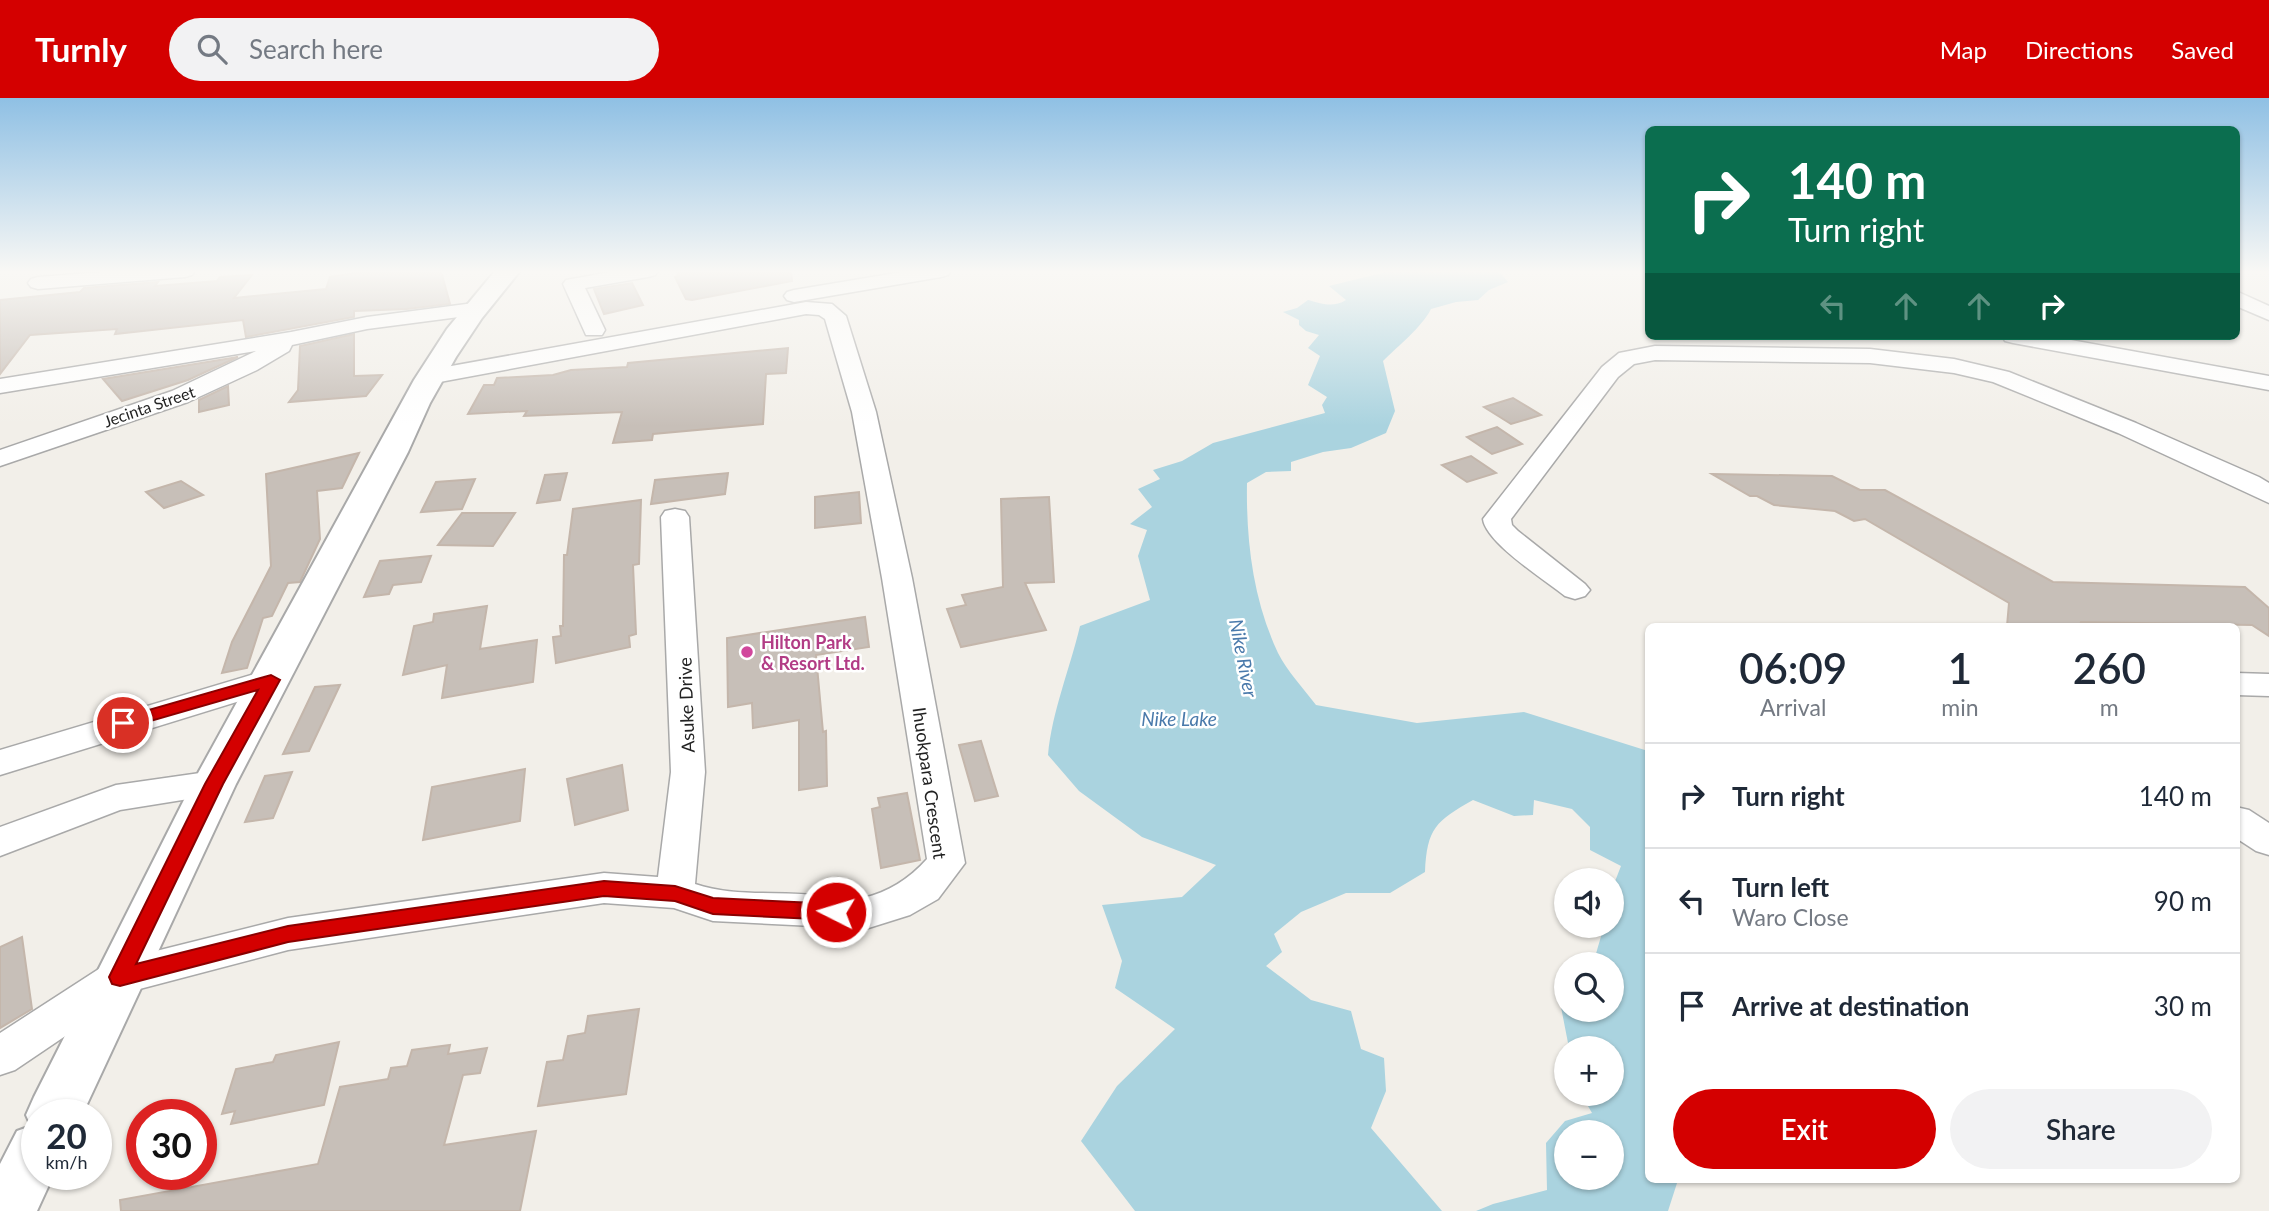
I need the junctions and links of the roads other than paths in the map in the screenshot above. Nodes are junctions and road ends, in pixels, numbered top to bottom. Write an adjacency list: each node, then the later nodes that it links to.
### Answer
1 (367, 323): 8 (street)
2 (465, 323): 10 (street)
3 (591, 323): 7 (street)
4 (636, 323): 7 (street)
5 (712, 323): 10 (street, Ihuokpara Crescent)
6 (837, 323): 25 (street, Ihuokpara Crescent)
7 (594, 330): 10 (street)
8 (291, 339): 12 (street); 13 (street, Jecinta Street)
9 (2035, 340): 11 (street)
10 (435, 367): 17 (street)
11 (2269, 383)
12 (0, 386)
13 (0, 458)
14 (2269, 495): 16 (street)
15 (675, 517): 25 (street, Asuke Drive)
16 (1576, 590)
17 (271, 680): 20 (street); 21 (street)
18 (2240, 684): 19 (street)
19 (2269, 685)
20 (0, 763)
21 (214, 784): 24 (street); 26 (street)
22 (2240, 823): 23 (street)
23 (2269, 841)
24 (0, 842)
25 (675, 893): 26 (street, Ihuokpara Crescent)
26 (120, 977): 27 (street, Ihuokpara Crescent); 28 (street)
27 (0, 1056)
28 (62, 1099)
29 (21, 1183): 30 (street)
30 (7, 1211)

